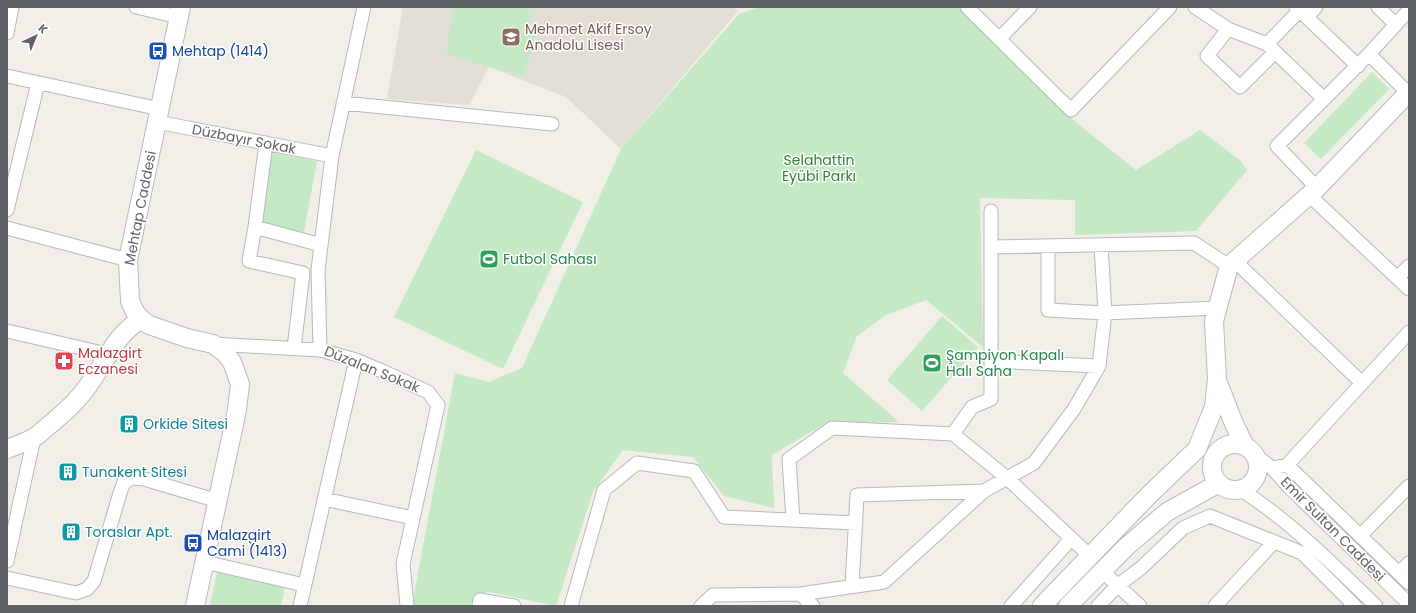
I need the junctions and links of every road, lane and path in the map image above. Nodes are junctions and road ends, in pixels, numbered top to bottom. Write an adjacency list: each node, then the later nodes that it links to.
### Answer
1 (12, 7): 15 (street)
2 (136, 7): 11 (street)
3 (364, 7): 24 (street, Düzalan Sokak)
4 (967, 7): 16 (street)
5 (1030, 7): 16 (street)
6 (1170, 7): 16 (street)
7 (1195, 7): 14 (street)
8 (1316, 7): 12 (street)
9 (1378, 7): 13 (street)
10 (1409, 10): 13 (street)
11 (180, 12): 25 (street, Mehtap Caddesi)
12 (1301, 12): 17 (street); 19 (street)
13 (1396, 25): 18 (street)
14 (1228, 29): 17 (street); 17 (street)
15 (7, 33)
16 (999, 39)
17 (1271, 48): 23 (street)
18 (1369, 54): 19 (street); 22 (street)
19 (1358, 66): 23 (street)
20 (7, 76): 21 (street, Düzbayır Sokak)
21 (38, 83): 25 (street, Düzbayır Sokak); 30 (street)
22 (1408, 93): 29 (street)
23 (1324, 99): 29 (street)
24 (343, 102): 26 (street); 28 (street, Düzalan Sokak)
25 (158, 116): 27 (street, Düzbayır Sokak); 38 (street, Mehtap Caddesi)
26 (552, 124)
27 (266, 143): 28 (street, Düzbayır Sokak); 32 (street)
28 (332, 156): 34 (street, Düzalan Sokak)
29 (1313, 191): 39 (street); 41 (street)
30 (7, 210)
31 (991, 211): 37 (street)
32 (255, 227): 34 (street); 49 (street)
33 (7, 228): 38 (street)
34 (321, 245): 50 (street, Düzalan Sokak)
35 (1101, 245): 36 (street); 39 (street); 44 (street)
36 (1048, 246): 37 (street); 44 (street)
37 (991, 247): 53 (street)
38 (128, 260): 45 (street, Mehtap Caddesi)
39 (1232, 263): 43 (street); 56 (street)
40 (1409, 266): 41 (street)
41 (1397, 278): 42 (street)
42 (1409, 289)
43 (1218, 308): 44 (street); 55 (street)
44 (1105, 313): 54 (street)
45 (141, 319): 48 (street); 51 (street)
46 (7, 331): 51 (street)
47 (1409, 332): 56 (street)
48 (213, 344): 49 (street); 71 (street)
49 (294, 348): 50 (street)
50 (320, 350): 52 (street, Düzalan Sokak)
51 (107, 354): 58 (street)
52 (356, 360): 70 (street); 72 (street, Düzalan Sokak)
53 (991, 361): 54 (street); 57 (street)
54 (1099, 366): 65 (street)
55 (1217, 379): 61 (street); 62 (street)
56 (1362, 383): 63 (street)
57 (953, 434): 65 (street); 73 (street)
58 (34, 438): 60 (street); 79 (street)
59 (1222, 448): 61 (street); 62 (street); 66 (street)
60 (7, 449)
61 (1196, 449): 78 (street)
62 (1250, 451): 64 (street, Emir Sultan Caddesi); 68 (street)
63 (1287, 465): 64 (street); 75 (street)
64 (1272, 468): 90 (street, Emir Sultan Caddesi)
65 (1007, 478): 69 (street); 76 (street)
66 (1219, 482): 68 (street); 82 (street)
67 (1409, 486): 75 (street)
68 (1240, 489): 106 (street, Emir Sultan Caddesi)
69 (984, 491): 74 (street); 87 (street)
70 (324, 499): 72 (street); 86 (street)
71 (218, 501): 80 (street); 84 (street)
72 (413, 518): 93 (street, Düzalan Sokak)
73 (793, 520): 74 (street); 96 (street)
74 (856, 523): 87 (street)
75 (1360, 536): 83 (street)
76 (1071, 539): 78 (street); 99 (street)
77 (1274, 542): 88 (street); 104 (street); 105 (street)
78 (1090, 556): 100 (street)
79 (7, 561)
80 (204, 562): 86 (street); 91 (street)
81 (1409, 563): 83 (street)
82 (1102, 571): 88 (street); 101 (street)
83 (1399, 573): 85 (street)
84 (7, 578)
85 (1409, 583)
86 (304, 585): 92 (street)
87 (852, 586): 89 (street)
88 (1118, 586): 102 (street); 103 (street)
89 (800, 594): 97 (street); 98 (street)
90 (1409, 604)
91 (195, 606)
92 (300, 606)
93 (407, 606)
94 (479, 606): 95 (street)
95 (514, 606)
96 (571, 606)
97 (701, 606)
98 (813, 606)
99 (1011, 606)
100 (1042, 606)
101 (1068, 606)
102 (1098, 606)
103 (1140, 606)
104 (1215, 606)
105 (1355, 606)
106 (1376, 606)

